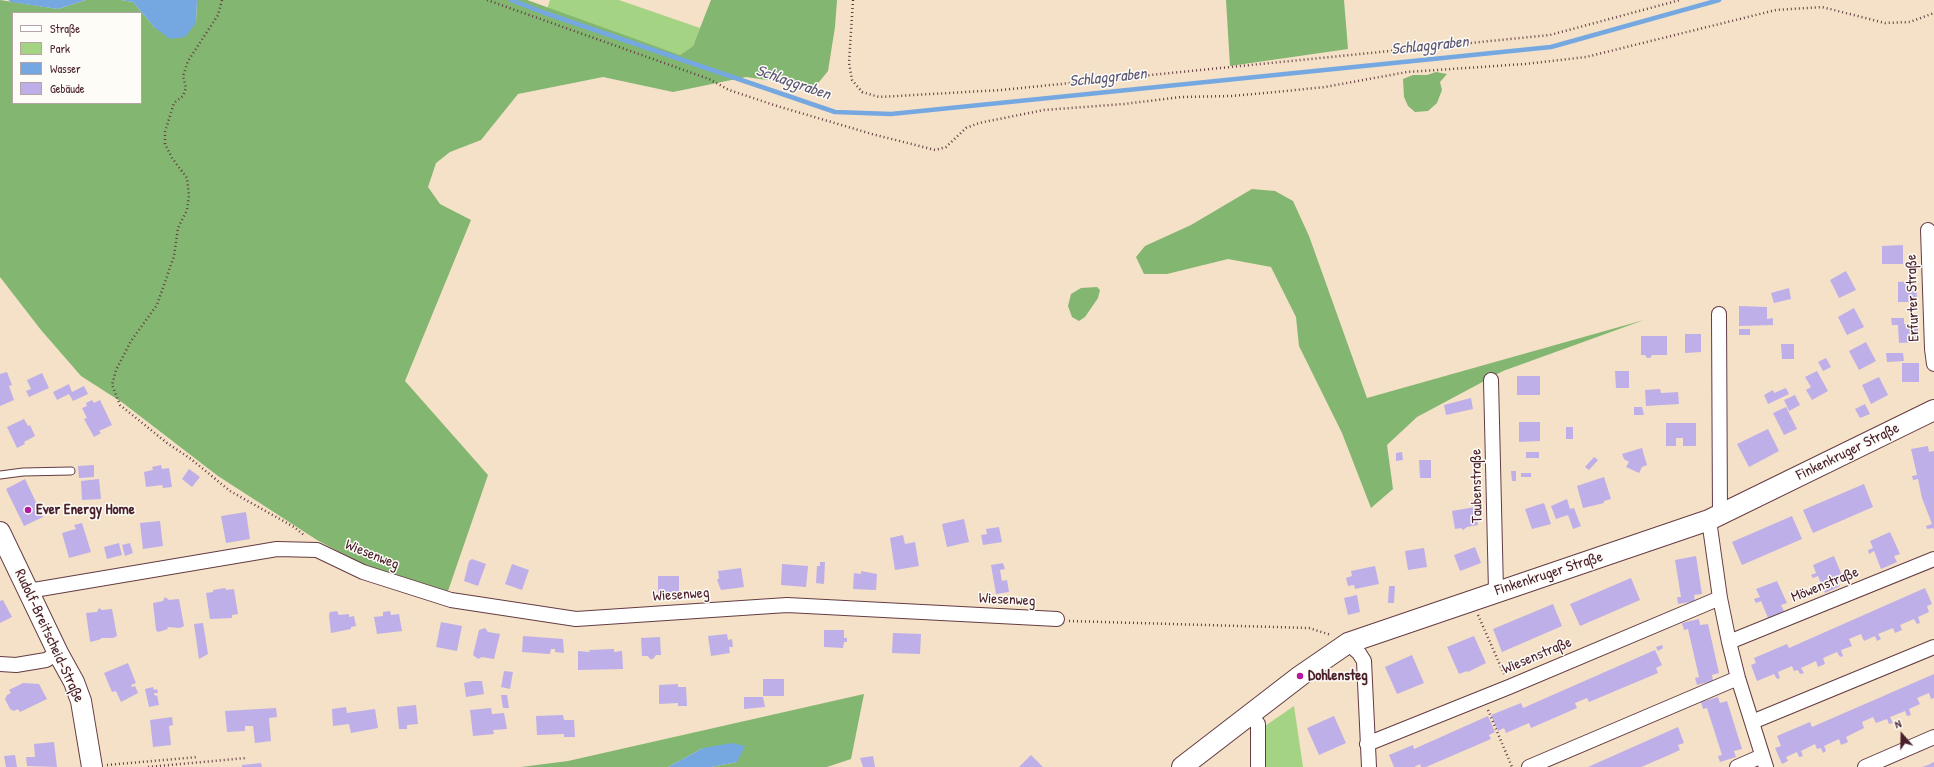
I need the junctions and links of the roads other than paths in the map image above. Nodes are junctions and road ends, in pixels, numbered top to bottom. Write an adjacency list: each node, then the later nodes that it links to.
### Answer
1 (1928, 230): 3 (street, Erfurter Straße)
2 (1719, 314): 8 (street)
3 (1934, 364)
4 (1491, 380): 12 (street, Taubenstraße)
5 (1934, 410): 8 (street, Finkenkruger Straße)
6 (71, 471): 7 (lane)
7 (0, 475)
8 (1714, 518): 12 (street, Finkenkruger Straße); 13 (street)
9 (0, 532): 11 (street, Rudolf-Breitscheid-Straße)
10 (1934, 560): 15 (street, Möwenstraße)
11 (28, 591): 14 (street, Wiesenweg); 18 (street, Rudolf-Breitscheid-Straße)
12 (1496, 591): 16 (street, Finkenkruger Straße)
13 (1720, 598): 15 (street); 24 (street, Wiesenstraße)
14 (1057, 619)
15 (1729, 642): 20 (street)
16 (1348, 643): 21 (street, Finkenkruger Straße); 24 (street)
17 (1934, 647): 22 (street)
18 (58, 653): 19 (street); 26 (street, Rudolf-Breitscheid-Straße)
19 (0, 664)
20 (1738, 678): 22 (street); 30 (street)
21 (1249, 715): 27 (street, Finkenkruger Straße); 28 (street)
22 (1752, 722): 25 (street)
23 (1934, 737): 32 (street)
24 (1367, 744): 29 (street)
25 (1764, 762): 31 (street)
26 (92, 767)
27 (1182, 767)
28 (1258, 767)
29 (1369, 767)
30 (1529, 767)
31 (1737, 767)
32 (1865, 767)

